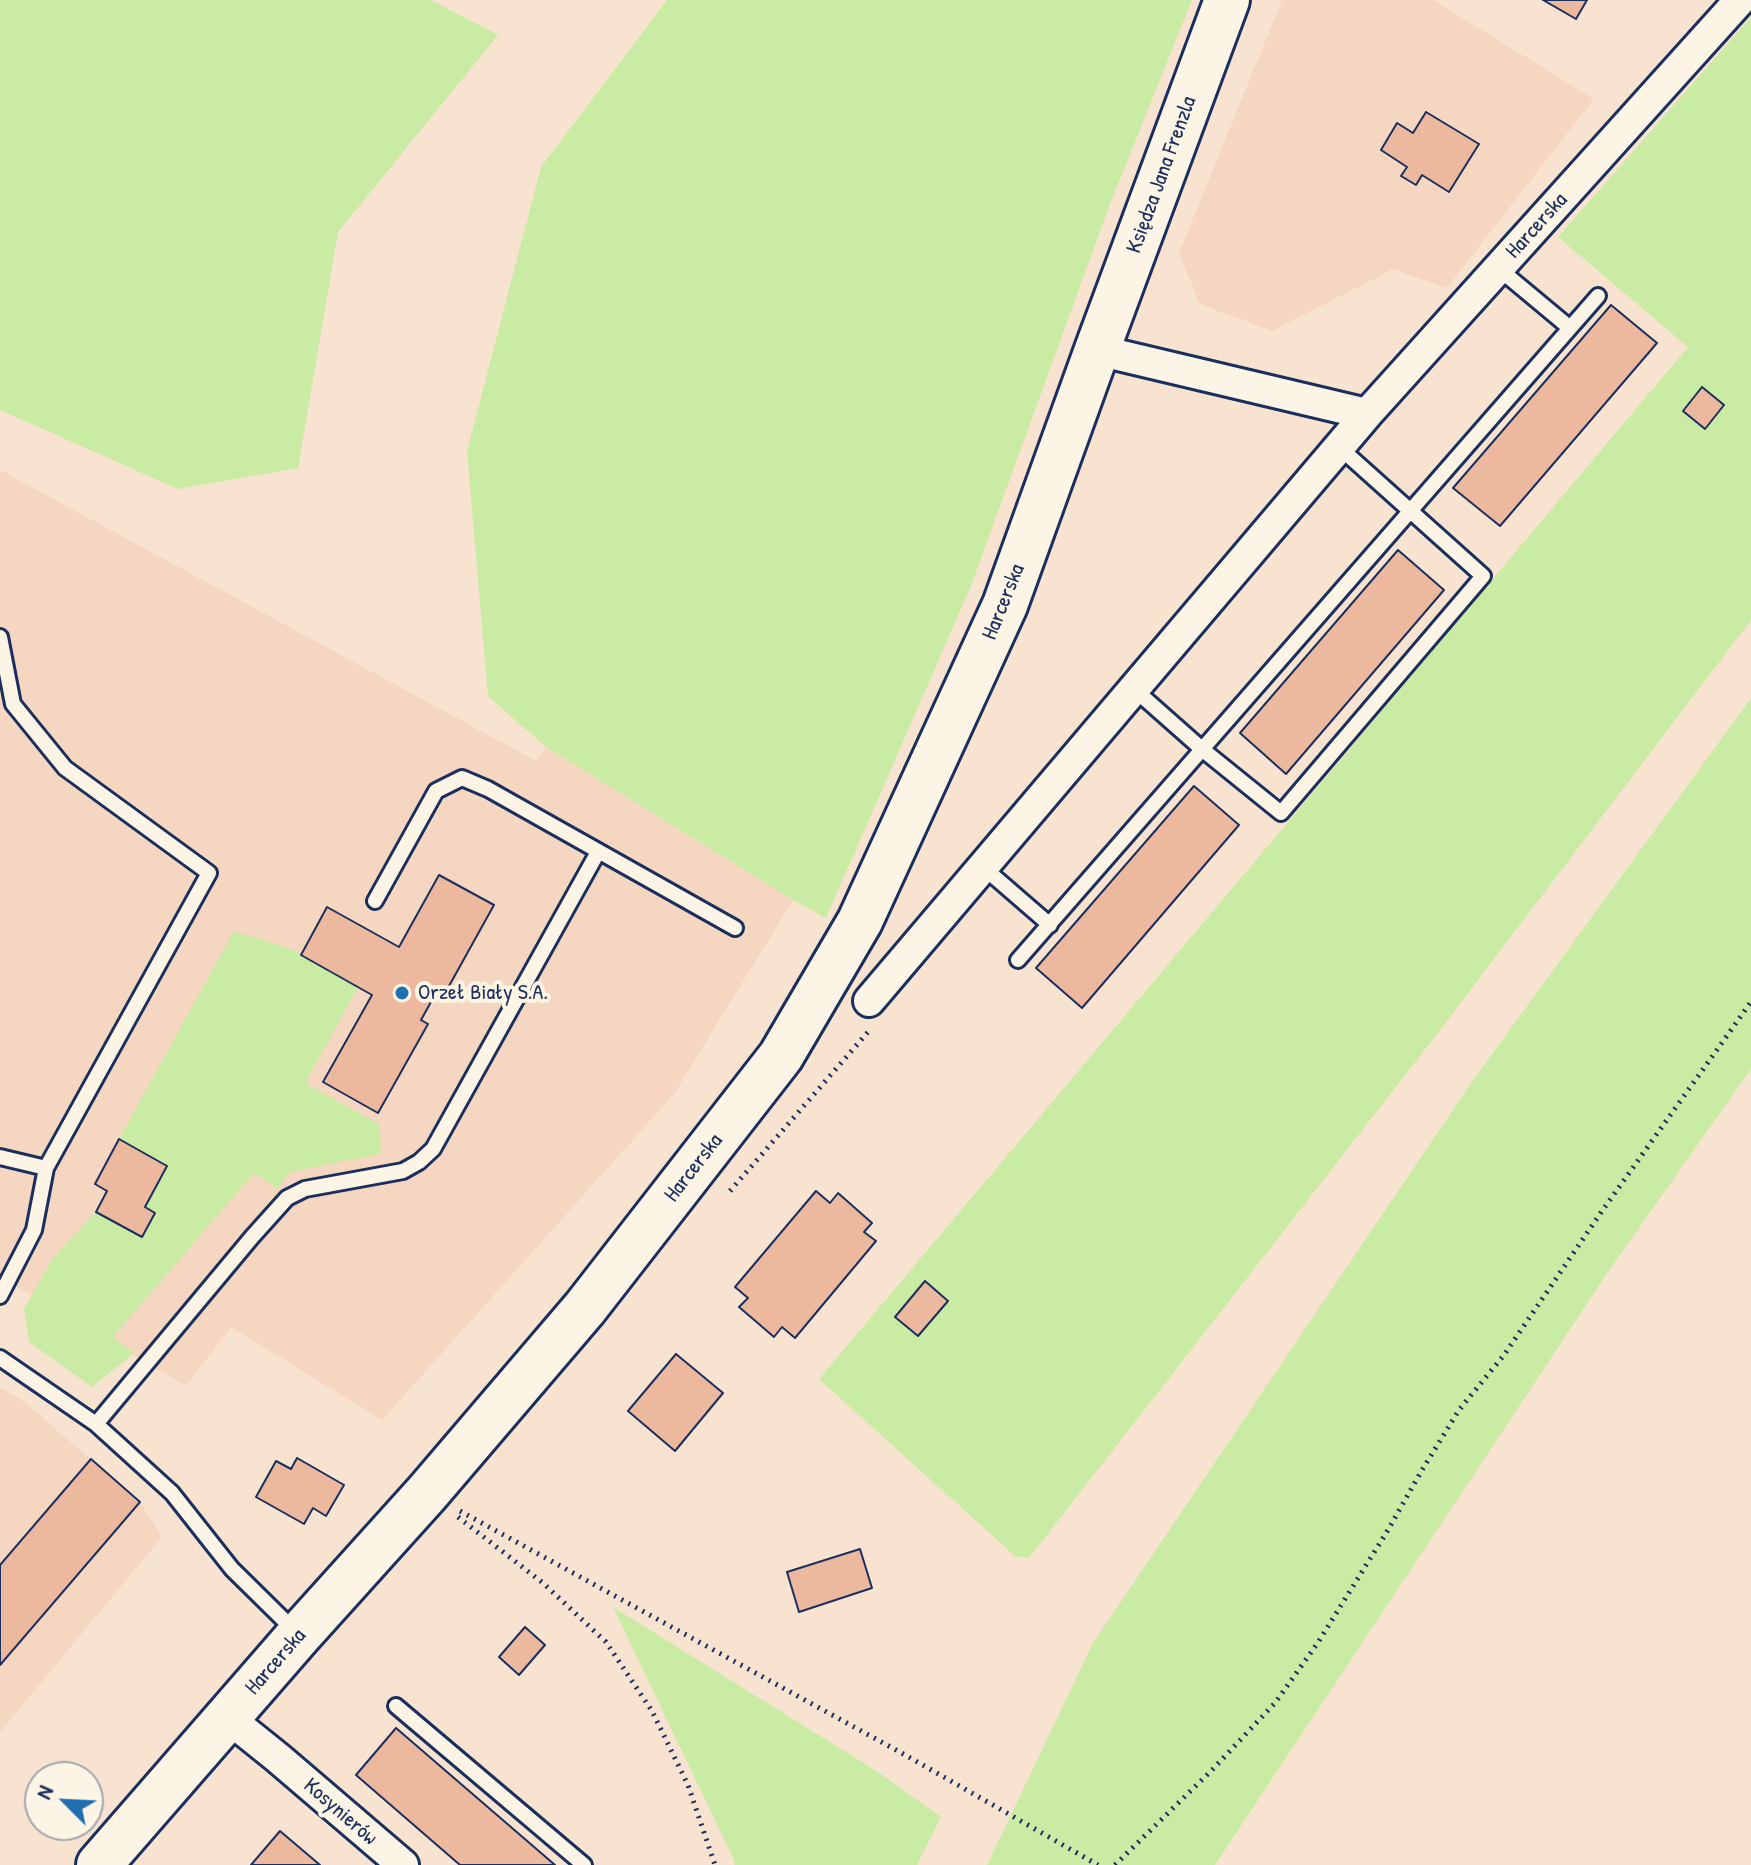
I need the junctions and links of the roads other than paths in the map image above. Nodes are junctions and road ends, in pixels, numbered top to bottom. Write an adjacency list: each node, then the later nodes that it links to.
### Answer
1 (1227, 0): 6 (main road, Księdza Jana Frenzla)
2 (1740, 0): 3 (street, Harcerska)
3 (1498, 268): 5 (lane); 7 (street, Harcerska)
4 (1598, 296): 5 (lane)
5 (1570, 328): 9 (lane)
6 (1097, 350): 7 (street); 25 (main road, Harcerska)
7 (1367, 414): 8 (street, Harcerska)
8 (1339, 447): 9 (lane); 11 (street, Harcerska)
9 (1411, 512): 12 (lane); 12 (lane)
10 (0, 637): 21 (lane)
11 (1134, 689): 12 (lane); 14 (street, Harcerska)
12 (1203, 750): 16 (lane)
13 (598, 852): 15 (lane); 17 (lane); 24 (lane)
14 (983, 867): 16 (lane); 19 (street, Harcerska)
15 (375, 901)
16 (1050, 925): 18 (lane)
17 (735, 928)
18 (1018, 960)
19 (871, 1014)
20 (0, 1157): 21 (lane)
21 (46, 1168): 22 (lane)
22 (0, 1296)
23 (0, 1358): 24 (lane)
24 (96, 1424): 25 (lane)
25 (299, 1635): 27 (main road, Harcerska)
26 (396, 1706): 30 (lane)
27 (227, 1717): 28 (main road, Harcerska); 29 (street, Kosynierów)
28 (99, 1865)
29 (403, 1865)
30 (584, 1865)

